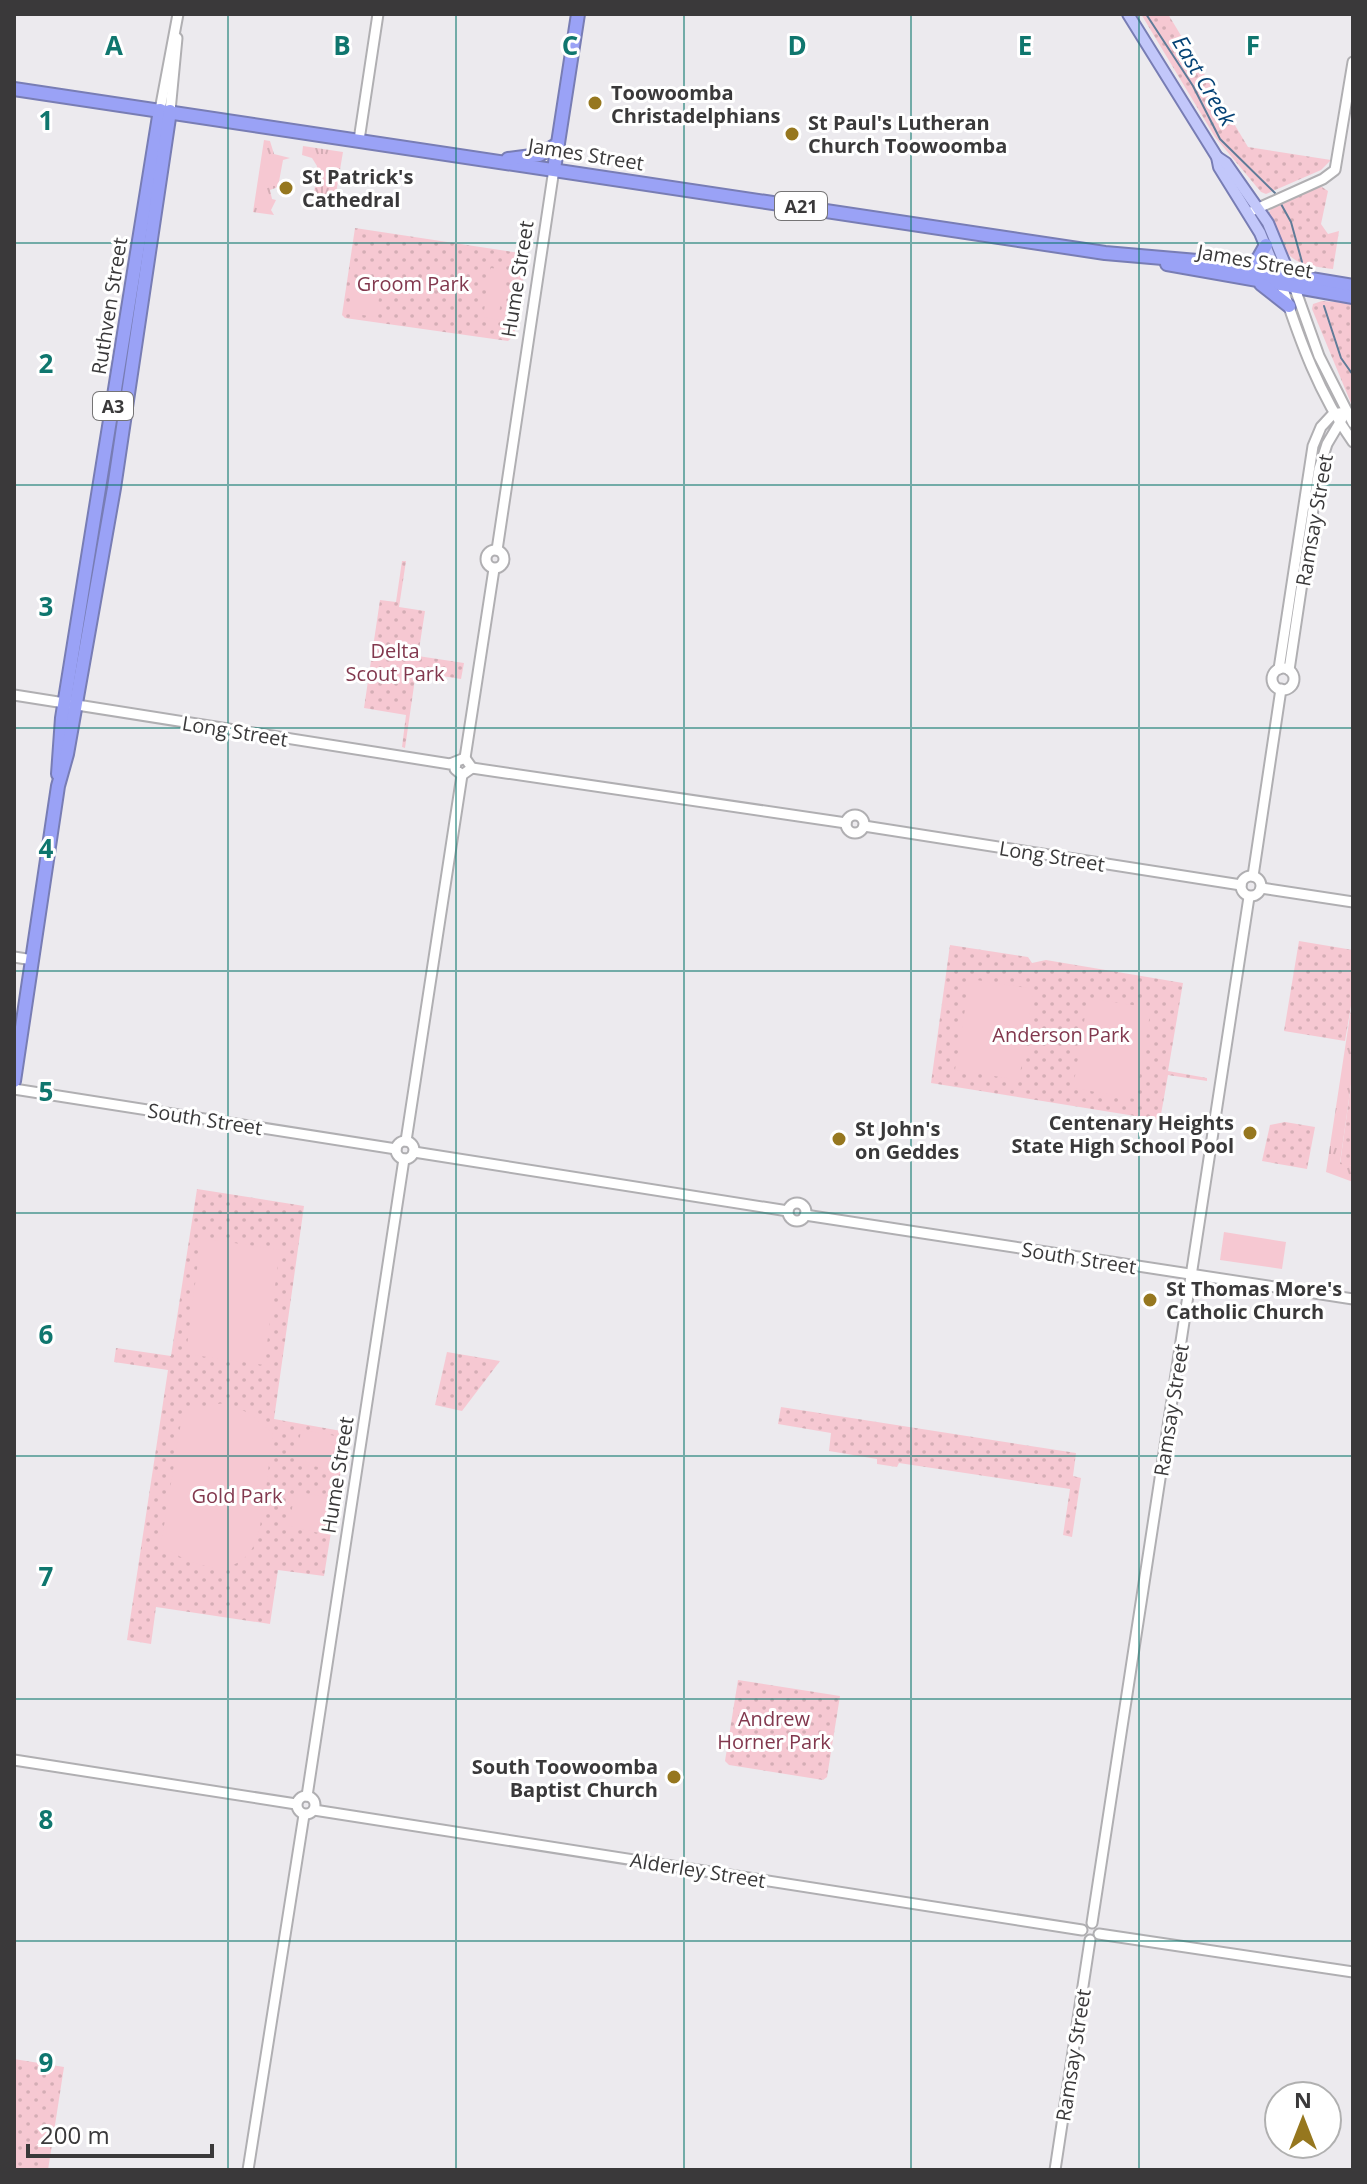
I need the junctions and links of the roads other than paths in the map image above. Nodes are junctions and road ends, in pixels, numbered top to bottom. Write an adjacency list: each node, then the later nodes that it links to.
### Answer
1 (378, 14): 8 (street)
2 (578, 14): 9 (highway, Hume Street)
3 (1128, 14): 12 (main road)
4 (178, 18): 7 (street, Ruthven Street)
5 (1353, 62): 12 (street)
6 (14, 89): 7 (highway, James Street)
7 (165, 110): 8 (highway, James Street); 30 (highway, Ruthven Street / A3)
8 (359, 140): 10 (highway, James Street)
9 (558, 144): 10 (highway); 11 (highway, Hume Street)
10 (501, 161): 11 (highway, James Street)
11 (554, 169): 14 (highway, James Street / A21); 31 (street, Hume Street)
12 (1253, 210): 13 (main road); 16 (main road)
13 (1266, 245): 15 (highway); 16 (main road)
14 (1152, 259): 15 (highway, James Street / A21); 17 (highway, James Street / A21)
15 (1246, 268): 16 (highway, James Street / A21)
16 (1286, 281): 17 (highway, James Street / A21); 18 (highway, James Street / A21); 19 (highway, James Street / A21); 20 (street); 21 (street)
17 (1258, 282): 20 (highway)
18 (1353, 286)
19 (1353, 297)
20 (1289, 306): 22 (street)
21 (1346, 412): 22 (street); 23 (street); 24 (street, Ramsay Street)
22 (1333, 414): 24 (street); 27 (street, Ramsay Street)
23 (1353, 423)
24 (1341, 425): 25 (street); 26 (street, Ramsay Street)
25 (1353, 443): 26 (street)
26 (1327, 444): 27 (street, Ramsay Street)
27 (1284, 669): 28 (street); 28 (street)
28 (1281, 689): 34 (street)
29 (14, 695): 30 (street, Long Street)
30 (70, 704): 31 (street, Long Street); 40 (highway, Ruthven Street / A3)
31 (460, 761): 32 (street); 33 (street)
32 (472, 768): 33 (street); 35 (street, Long Street)
33 (462, 775): 43 (street)
34 (1253, 876): 35 (street); 36 (street)
35 (1241, 885): 37 (street)
36 (1261, 888): 37 (street); 38 (street)
37 (1249, 897): 47 (street, Ramsay Street)
38 (1353, 902)
39 (14, 957): 40 (street)
40 (33, 960): 41 (highway, Ruthven Street / A3)
41 (14, 1081)
42 (14, 1089): 44 (street, South Street)
43 (406, 1141): 44 (street); 45 (street)
44 (396, 1149): 46 (street)
45 (414, 1152): 46 (street); 47 (street, South Street)
46 (404, 1159): 50 (street, Hume Street)
47 (1191, 1275): 48 (street, South Street); 54 (street, Ramsay Street)
48 (1353, 1299)
49 (14, 1760): 51 (street)
50 (307, 1796): 51 (street); 52 (street)
51 (296, 1804): 53 (street)
52 (314, 1810): 53 (street); 55 (street, Alderley Street)
53 (304, 1815): 58 (street)
54 (1092, 1923): 55 (street); 56 (street)
55 (1082, 1930): 56 (street)
56 (1094, 1937): 57 (street); 59 (street, Ramsay Street)
57 (1353, 1972)
58 (248, 2170)
59 (1055, 2170)

